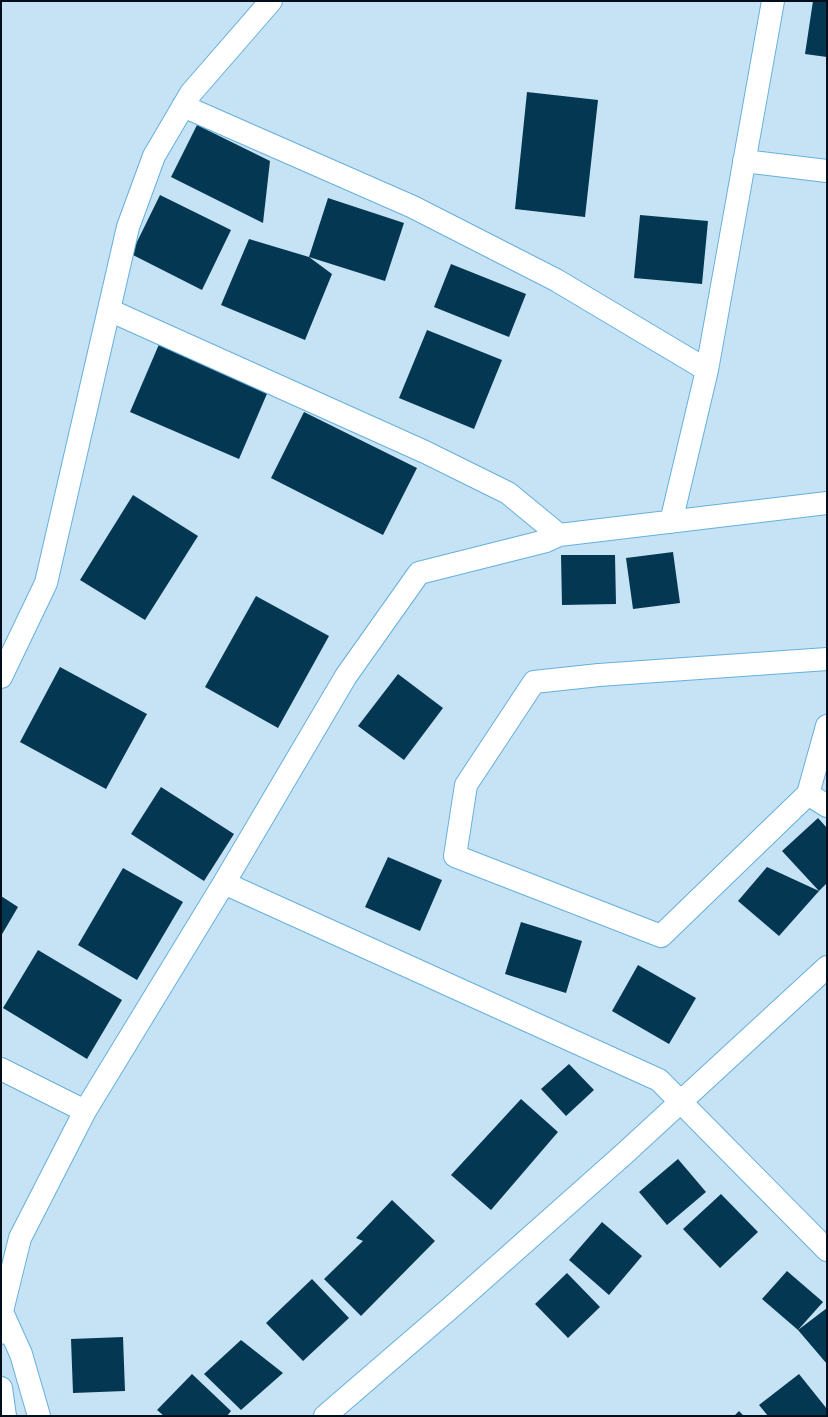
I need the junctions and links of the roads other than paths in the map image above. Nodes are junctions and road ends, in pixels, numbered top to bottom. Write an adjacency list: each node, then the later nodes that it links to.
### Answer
1 (270, 1): 3 (street)
2 (773, 1): 4 (street)
3 (183, 106): 6 (street); 7 (street)
4 (744, 160): 5 (street); 7 (street)
5 (827, 171)
6 (109, 310): 10 (street); 12 (street)
7 (706, 370): 9 (street)
8 (827, 503): 9 (street)
9 (670, 522): 10 (street)
10 (559, 535): 16 (street)
11 (827, 659): 14 (street)
12 (1, 677)
13 (827, 726): 14 (street)
14 (808, 794): 15 (street)
15 (827, 806)
16 (224, 883): 19 (street); 20 (street)
17 (827, 967): 19 (street)
18 (1, 1069): 20 (street)
19 (681, 1101): 21 (street); 27 (street)
20 (85, 1111): 22 (street)
21 (827, 1250)
22 (2, 1311): 23 (street); 26 (street)
23 (1, 1333)
24 (1, 1388): 25 (street)
25 (5, 1416)
26 (39, 1416)
27 (326, 1416)

